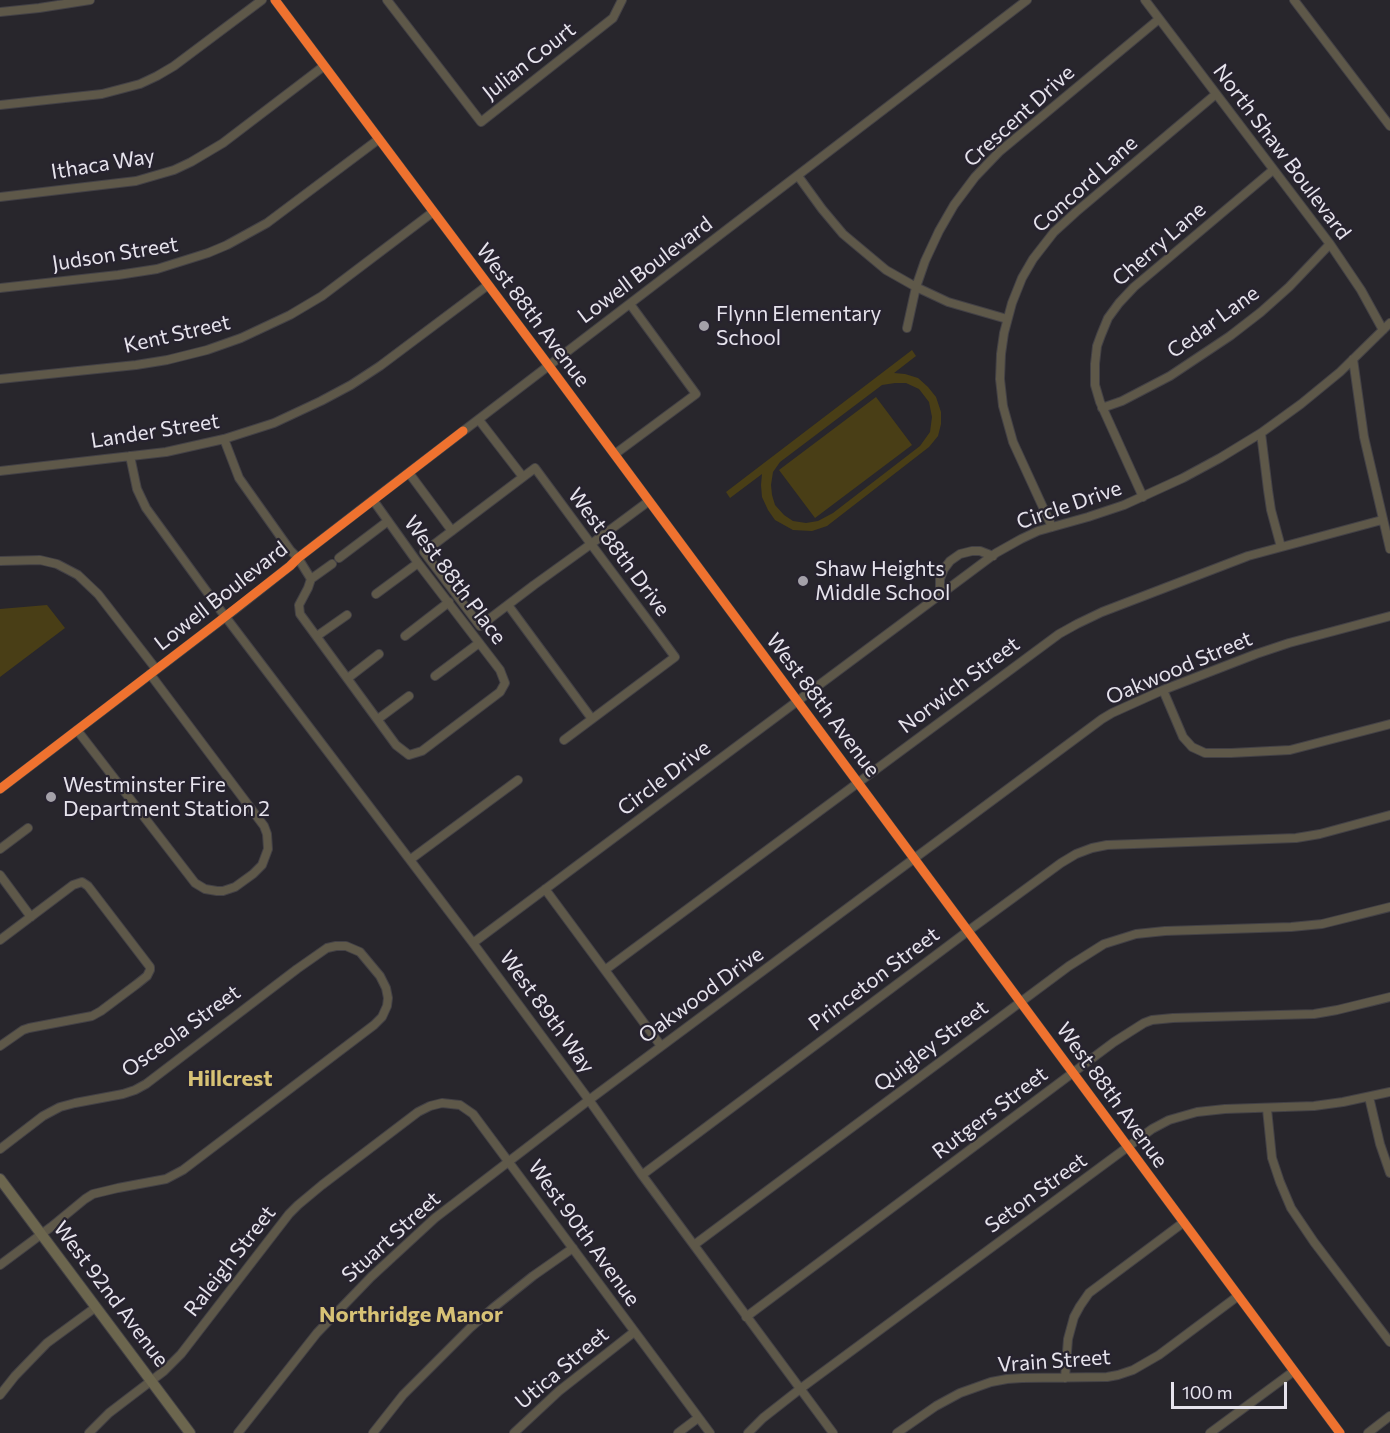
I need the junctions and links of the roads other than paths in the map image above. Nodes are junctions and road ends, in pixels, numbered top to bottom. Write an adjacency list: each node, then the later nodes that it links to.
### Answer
1 (90, 0): 9 (street)
2 (262, 0): 13 (street)
3 (275, 0): 11 (street, West 88th Avenue)
4 (387, 0): 5 (street, Julian Court)
5 (622, 0)
6 (1028, 0): 17 (street, Lowell Boulevard)
7 (1145, 0): 10 (street, North Shaw Boulevard)
8 (1294, 0): 14 (street)
9 (0, 12)
10 (1159, 19): 12 (street, North Shaw Boulevard); 22 (street, Crescent Drive)
11 (324, 66): 15 (street, West 88th Avenue); 18 (street, Ithaca Way)
12 (1216, 94): 16 (street, North Shaw Boulevard); 25 (street, Concord Lane)
13 (0, 105)
14 (1390, 126)
15 (379, 139): 19 (street, West 88th Avenue); 23 (street, Judson Street)
16 (1273, 170): 20 (street, North Shaw Boulevard); 31 (street, Cherry Lane)
17 (798, 176): 22 (street); 24 (street, Lowell Boulevard)
18 (0, 197)
19 (433, 212): 21 (street, West 88th Avenue); 30 (street, Kent Street)
20 (1330, 244): 26 (street, North Shaw Boulevard); 31 (street, Cedar Lane)
21 (488, 285): 29 (street, West 88th Avenue); 34 (street, Lander Street)
22 (916, 287): 25 (street); 27 (street, Crescent Drive)
23 (0, 288)
24 (630, 304): 29 (street, Lowell Boulevard); 35 (street)
25 (1007, 319): 45 (street, Concord Lane)
26 (1387, 326): 28 (street, Circle Drive)
27 (907, 328)
28 (1353, 359): 33 (street, Circle Drive); 43 (street)
29 (549, 366): 32 (street, Lowell Boulevard); 35 (street, West 88th Avenue)
30 (0, 380)
31 (1102, 408): 40 (street, Cherry Lane)
32 (479, 420): 38 (street, Lowell Boulevard); 39 (street)
33 (1261, 433): 40 (street, Circle Drive); 48 (street)
34 (224, 439): 36 (street, Lander Street); 51 (street)
35 (615, 454): 42 (street, West 88th Avenue)
36 (130, 456): 37 (street, Lander Street); 60 (street, West 89th Way)
37 (0, 471)
38 (408, 473): 41 (street, Lowell Boulevard); 46 (street)
39 (523, 477): 46 (street); 47 (street, West 88th Drive)
40 (1143, 497): 45 (street, Circle Drive)
41 (373, 500): 44 (street, West 88th Place); 51 (street, Lowell Boulevard)
42 (649, 501): 47 (street); 71 (street, West 88th Avenue)
43 (1382, 520): 48 (street, Norwich Street); 49 (street)
44 (388, 521): 53 (street, West 88th Place); 54 (street)
45 (1052, 527): 50 (street, Circle Drive)
46 (452, 531): 58 (street)
47 (591, 544): 58 (street); 72 (street, West 88th Drive)
48 (1281, 547): 78 (street, Norwich Street)
49 (1390, 549)
50 (993, 556): 56 (street, Circle Drive); 56 (street)
51 (298, 558): 54 (street); 60 (street, Lowell Boulevard)
52 (0, 561): 66 (street)
53 (418, 563): 55 (street); 57 (street, West 88th Place)
54 (311, 579): 62 (street)
55 (376, 594)
56 (940, 594): 71 (street, Circle Drive)
57 (449, 602): 63 (street); 64 (street, West 88th Place)
58 (508, 605): 72 (street)
59 (346, 615): 62 (street)
60 (226, 616): 66 (street, Lowell Boulevard); 83 (street, West 89th Way)
61 (1390, 616): 69 (street, Oakwood Street)
62 (317, 636): 68 (street)
63 (405, 636)
64 (479, 643): 67 (street); 73 (street, West 88th Place)
65 (379, 654): 68 (street)
66 (153, 672): 75 (street, Lowell Boulevard); 75 (street)
67 (435, 676)
68 (348, 678): 73 (street)
69 (1163, 690): 74 (street); 84 (street, Oakwood Street)
70 (409, 696): 73 (street)
71 (798, 701): 78 (street, West 88th Avenue); 86 (street, Circle Drive)
72 (592, 719): 76 (street)
73 (378, 720)
74 (1390, 724)
75 (77, 730): 79 (street, Lowell Boulevard)
76 (564, 740)
77 (518, 780): 83 (street)
78 (858, 782): 84 (street, West 88th Avenue); 92 (street, Norwich Street)
79 (0, 789)
80 (1390, 815): 89 (street, Princeton Street)
81 (28, 828): 82 (street)
82 (0, 849)
83 (411, 859): 91 (street, West 89th Way)
84 (915, 859): 89 (street, West 88th Avenue); 96 (street, Oakwood Drive)
85 (0, 875): 88 (street)
86 (545, 889): 91 (street, Circle Drive); 92 (street)
87 (1390, 907): 94 (street, Quigley Street)
88 (31, 917): 90 (street); 95 (street)
89 (968, 931): 94 (street, West 88th Avenue); 107 (street, Princeton Street)
90 (0, 940)
91 (473, 943): 100 (street, West 89th Way)
92 (605, 970): 96 (street)
93 (1390, 998): 97 (street, Rutgers Street)
94 (1021, 1002): 97 (street, West 88th Avenue); 111 (street, Quigley Street)
95 (0, 1046)
96 (661, 1046): 100 (street, Oakwood Drive)
97 (1074, 1073): 103 (street, West 88th Avenue); 116 (street, Rutgers Street)
98 (1390, 1092): 99 (street, Seton Street)
99 (1369, 1097): 101 (street, Seton Street); 106 (street)
100 (589, 1100): 105 (street, Oakwood Drive); 107 (street, West 89th Way)
101 (1267, 1109): 103 (street, Seton Street); 118 (street)
102 (408, 1120): 105 (street, West 90th Avenue); 121 (street, Raleigh Street)
103 (1128, 1148): 109 (street, West 88th Avenue); 122 (street, Seton Street)
104 (0, 1149): 110 (street, Osceola Street)
105 (510, 1162): 112 (street, West 90th Avenue); 128 (street, Stuart Street)
106 (1390, 1173)
107 (642, 1175): 111 (street, West 89th Way)
108 (0, 1179): 110 (main road, West 92nd Avenue)
109 (1184, 1222): 114 (street, West 88th Avenue); 120 (street)
110 (41, 1234): 113 (street); 115 (main road, West 92nd Avenue)
111 (694, 1245): 116 (street, West 89th Way)
112 (573, 1248): 117 (street, West 90th Avenue); 129 (street)
113 (0, 1265)
114 (1238, 1296): 119 (street, West 88th Avenue); 120 (street, Vrain Street)
115 (96, 1307): 121 (main road, West 92nd Avenue); 123 (street)
116 (746, 1317): 122 (street, West 89th Way)
117 (634, 1332): 125 (street, West 90th Avenue); 130 (street, Utica Street)
118 (1390, 1342)
119 (1294, 1371): 136 (street); 137 (street, West 88th Avenue)
120 (1065, 1378): 135 (street, Vrain Street)
121 (151, 1381): 126 (street, Raleigh Street); 127 (main road, West 92nd Avenue)
122 (800, 1389): 133 (street, Seton Street); 134 (street, West 89th Way)
123 (0, 1395)
124 (1390, 1416): 138 (street)
125 (698, 1418): 131 (street); 132 (street, West 90th Avenue)
126 (89, 1433)
127 (190, 1433)
128 (238, 1433)
129 (373, 1433)
130 (514, 1433)
131 (678, 1433)
132 (710, 1433)
133 (748, 1433)
134 (833, 1433)
135 (897, 1433)
136 (1210, 1433)
137 (1340, 1433)
138 (1368, 1433)

